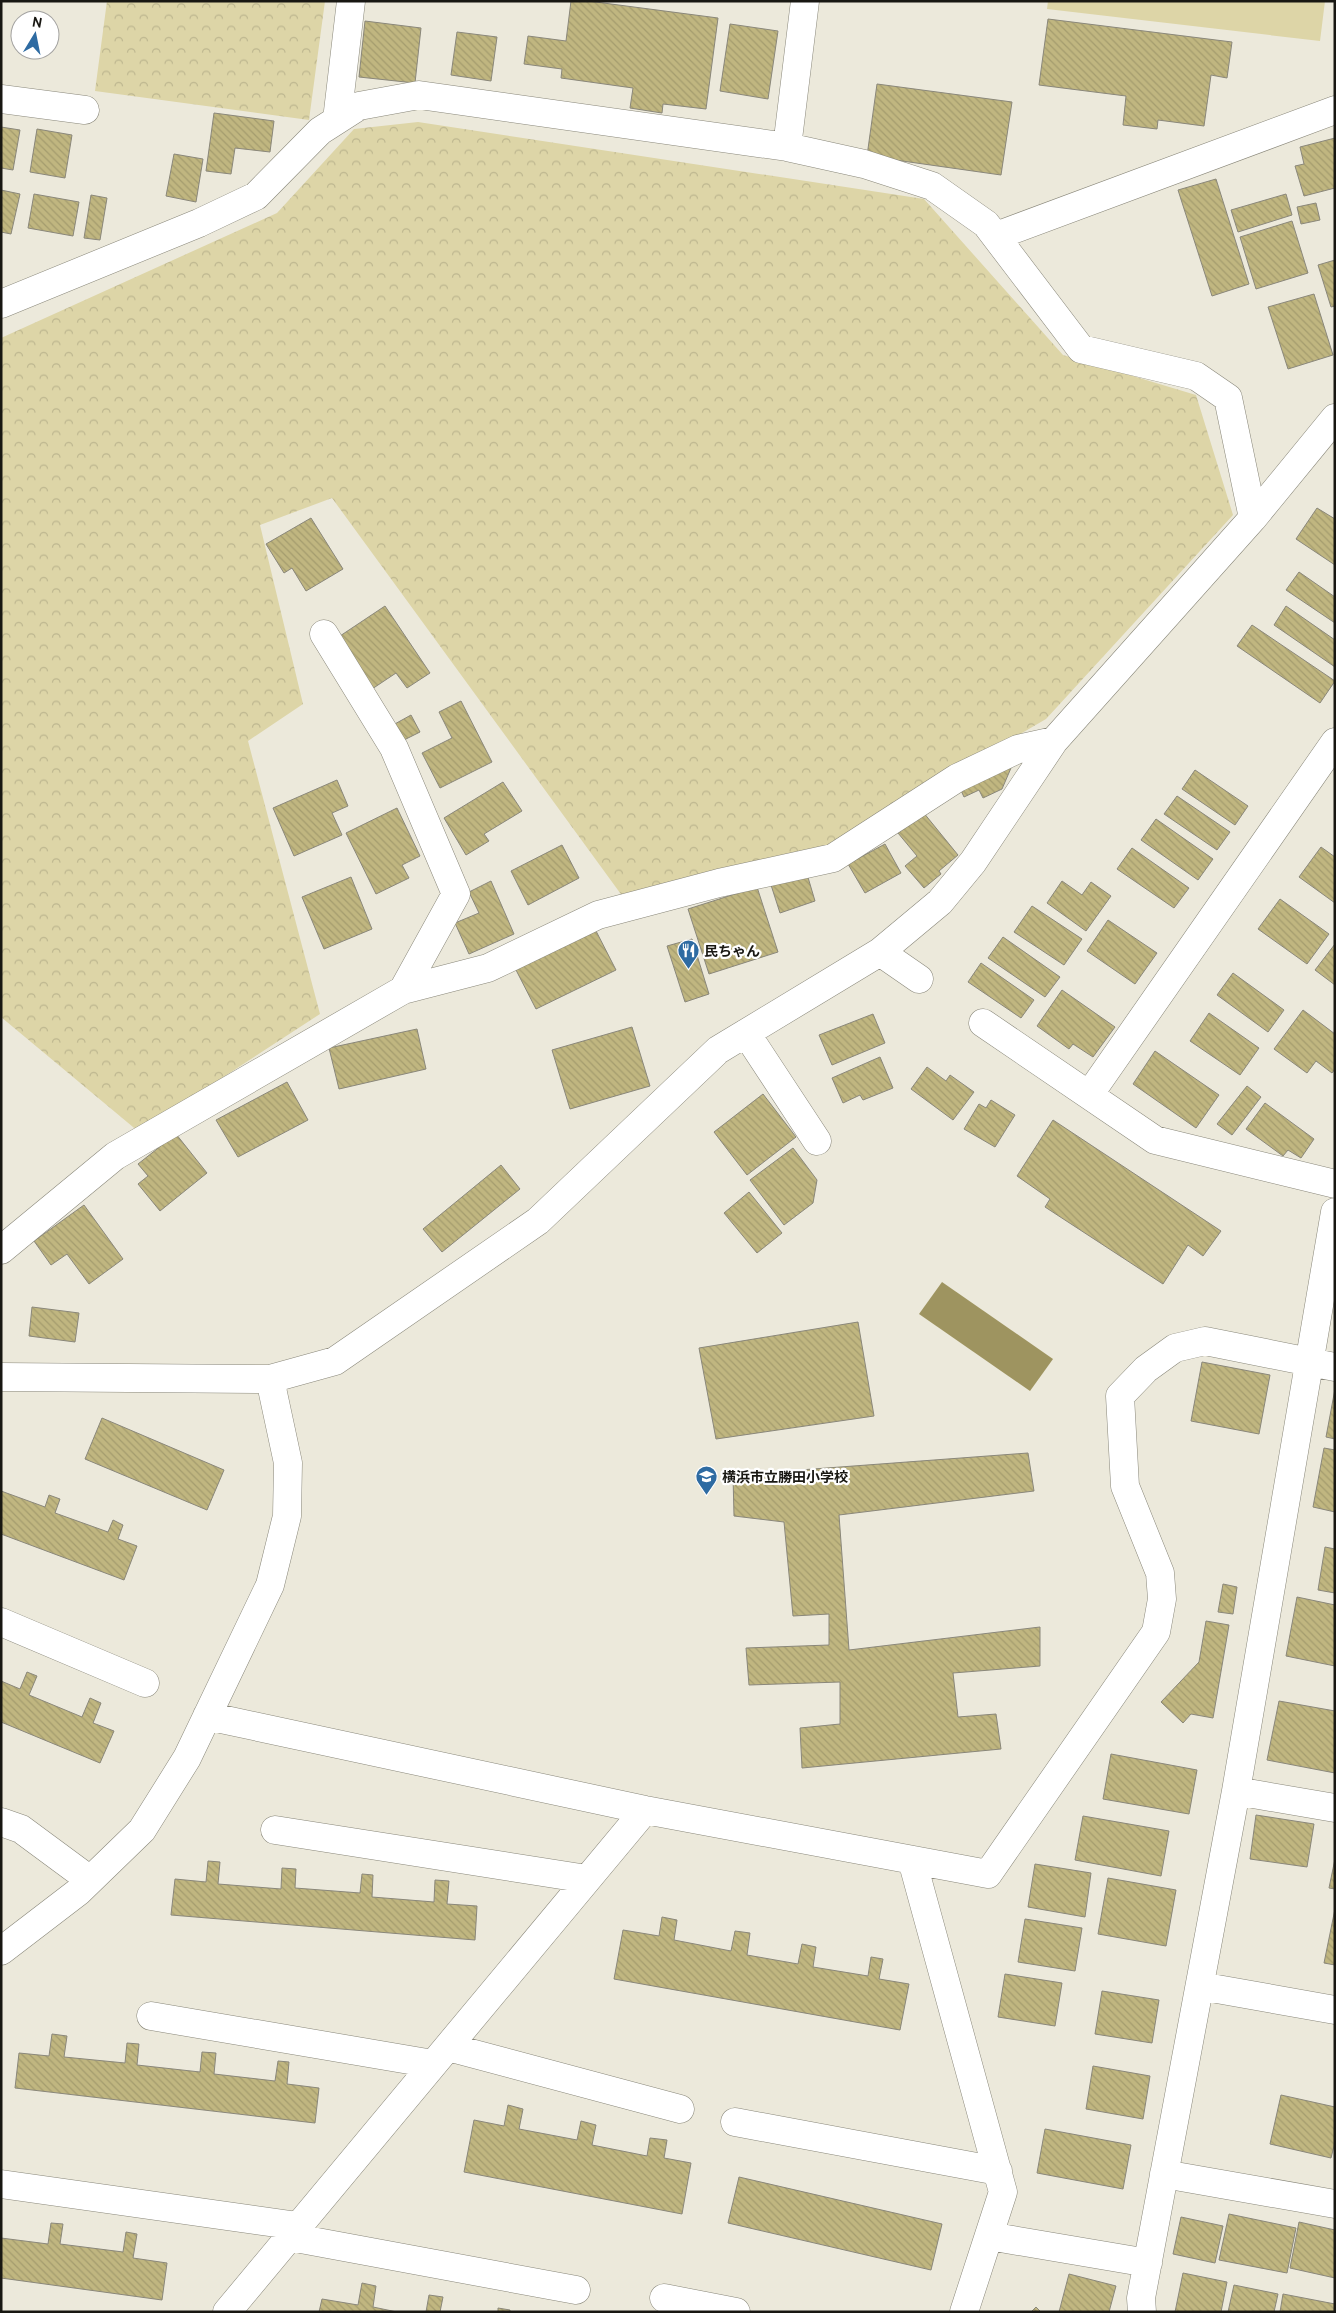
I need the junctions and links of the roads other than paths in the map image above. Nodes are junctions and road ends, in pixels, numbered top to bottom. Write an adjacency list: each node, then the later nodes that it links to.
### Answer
1 (351, 1): 6 (street)
2 (805, 1): 7 (street)
3 (1, 100): 4 (street)
4 (85, 110)
5 (1335, 110): 8 (street)
6 (337, 120): 7 (street); 9 (street)
7 (787, 148): 8 (street)
8 (996, 236): 11 (street)
9 (1, 304)
10 (1335, 418): 11 (street)
11 (1253, 518): 13 (street)
12 (324, 634): 17 (street)
13 (1054, 741): 15 (street); 17 (street)
14 (1335, 742): 20 (street)
15 (880, 952): 16 (street); 19 (street)
16 (919, 979)
17 (403, 990): 24 (street)
18 (983, 1023): 20 (street)
19 (746, 1033): 21 (street); 27 (street)
20 (1089, 1095): 22 (street)
21 (817, 1141)
22 (1335, 1184)
23 (1335, 1212): 25 (street)
24 (1, 1250)
25 (1322, 1366): 31 (street); 36 (street)
26 (1, 1377): 27 (street)
27 (270, 1379): 30 (street)
28 (1, 1622): 29 (street)
29 (145, 1683)
30 (207, 1716): 33 (street); 37 (street)
31 (1236, 1791): 32 (street); 40 (street)
32 (1335, 1808)
33 (645, 1810): 36 (street); 38 (street)
34 (1, 1822): 37 (street)
35 (275, 1830): 38 (street)
36 (912, 1860): 46 (street)
37 (90, 1880): 39 (street)
38 (587, 1880): 43 (street)
39 (1, 1951)
40 (1200, 1986): 41 (street); 47 (street)
41 (1335, 2010)
42 (151, 2016): 43 (street)
43 (441, 2055): 44 (street); 50 (street)
44 (680, 2109)
45 (735, 2122): 46 (street)
46 (998, 2171): 51 (street)
47 (1164, 2174): 49 (street); 52 (street)
48 (1, 2184): 50 (street)
49 (1335, 2204)
50 (294, 2231): 53 (street); 55 (street)
51 (989, 2236): 52 (street); 57 (street)
52 (1148, 2263): 58 (street)
53 (576, 2290)
54 (664, 2298): 56 (street)
55 (227, 2312)
56 (736, 2312)
57 (964, 2312)
58 (1142, 2312)

